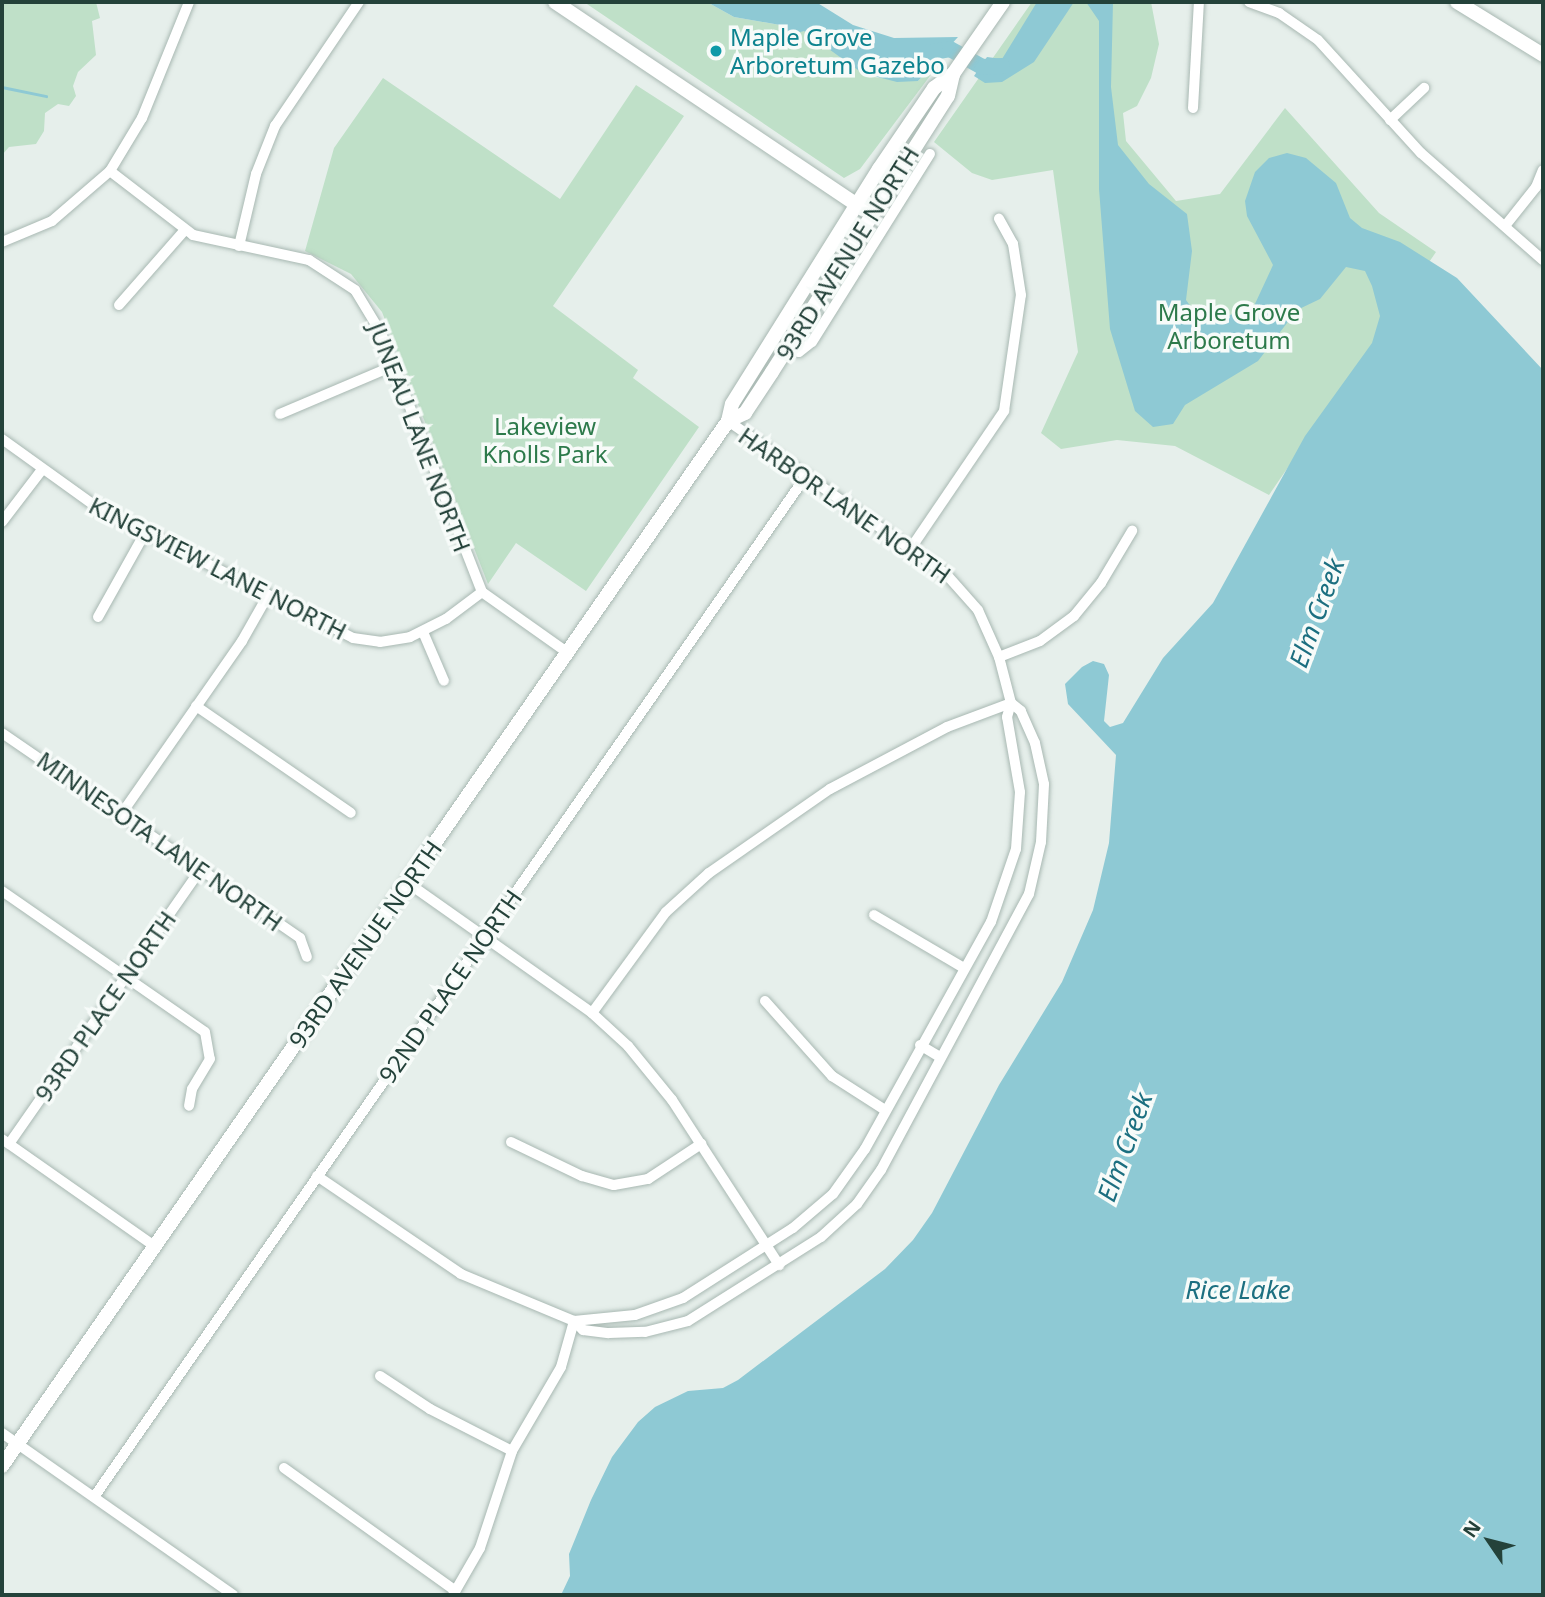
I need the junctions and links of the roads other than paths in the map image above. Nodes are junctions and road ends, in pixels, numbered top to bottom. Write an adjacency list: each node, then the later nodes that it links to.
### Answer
1 (189, 2): 15 (street)
2 (359, 2): 23 (street)
3 (555, 2): 16 (main road)
4 (1003, 2): 9 (main road, 93RD AVENUE NORTH)
5 (1199, 2): 11 (street)
6 (1249, 2): 12 (street)
7 (1457, 2): 8 (main road)
8 (1543, 55)
9 (953, 75): 16 (main road, 93RD AVENUE NORTH); 17 (main road, 93RD AVENUE NORTH)
10 (1424, 88): 12 (street)
11 (1193, 108)
12 (1390, 120): 20 (street)
13 (930, 154): 19 (street)
14 (1543, 170): 20 (street)
15 (110, 171): 21 (street, JUNEAU LANE NORTH); 22 (street)
16 (856, 204): 17 (main road); 29 (main road, 93RD AVENUE NORTH)
17 (870, 214): 19 (street); 26 (main road, 93RD AVENUE NORTH)
18 (999, 219): 36 (street)
19 (887, 225): 26 (street)
20 (1505, 226): 24 (street)
21 (184, 231): 23 (street, JUNEAU LANE NORTH); 25 (street)
22 (2, 242)
23 (239, 246): 27 (street, JUNEAU LANE NORTH)
24 (1543, 260)
25 (119, 305)
26 (786, 349): 29 (main road, 93RD AVENUE NORTH)
27 (393, 366): 28 (street); 37 (street, JUNEAU LANE NORTH)
28 (280, 414)
29 (728, 421): 32 (street, HARBOR LANE NORTH); 41 (main road, 93RD AVENUE NORTH)
30 (2, 439): 31 (street, KINGSVIEW LANE NORTH)
31 (41, 471): 33 (street); 35 (street, KINGSVIEW LANE NORTH)
32 (806, 476): 36 (street, HARBOR LANE NORTH); 53 (street, 92ND PLACE NORTH)
33 (2, 522)
34 (1132, 531): 42 (street)
35 (145, 533): 38 (street, KINGSVIEW LANE NORTH); 39 (street)
36 (911, 548): 42 (street, HARBOR LANE NORTH)
37 (482, 592): 40 (street, KINGSVIEW LANE NORTH); 41 (street)
38 (267, 597): 40 (street, KINGSVIEW LANE NORTH); 45 (street)
39 (98, 617)
40 (423, 632): 43 (street)
41 (568, 653): 50 (main road, 93RD AVENUE NORTH)
42 (999, 657): 44 (street, HARBOR LANE NORTH)
43 (444, 681)
44 (1011, 703): 55 (street); 58 (street); 60 (street)
45 (197, 706): 47 (street); 48 (street)
46 (2, 733): 47 (street, MINNESOTA LANE NORTH)
47 (122, 813): 49 (street, MINNESOTA LANE NORTH)
48 (351, 813)
49 (201, 869): 54 (street, MINNESOTA LANE NORTH); 56 (street, 93RD PLACE NORTH)
50 (408, 883): 53 (street); 68 (main road, 93RD AVENUE NORTH)
51 (2, 891): 56 (street)
52 (874, 915): 55 (street)
53 (485, 936): 58 (street); 66 (street, 92ND PLACE NORTH)
54 (307, 957)
55 (964, 968): 59 (street)
56 (125, 976): 61 (street); 63 (street, 93RD PLACE NORTH)
57 (765, 1001): 62 (street)
58 (592, 1013): 65 (street)
59 (920, 1045): 60 (street); 62 (street)
60 (940, 1056): 69 (street)
61 (189, 1106)
62 (885, 1110): 67 (street)
63 (5, 1141): 68 (street)
64 (511, 1142): 65 (street)
65 (701, 1144): 67 (street)
66 (317, 1176): 70 (street); 77 (street, 92ND PLACE NORTH)
67 (766, 1245): 69 (street); 70 (street)
68 (154, 1247): 73 (main road, 93RD AVENUE NORTH)
69 (779, 1265): 70 (street)
70 (573, 1321): 74 (street)
71 (380, 1376): 74 (street)
72 (2, 1433): 73 (street)
73 (18, 1444): 75 (main road, 93RD AVENUE NORTH); 77 (street)
74 (512, 1451): 78 (street)
75 (2, 1466)
76 (284, 1468): 78 (street)
77 (94, 1497): 79 (street)
78 (454, 1593)
79 (233, 1595)

